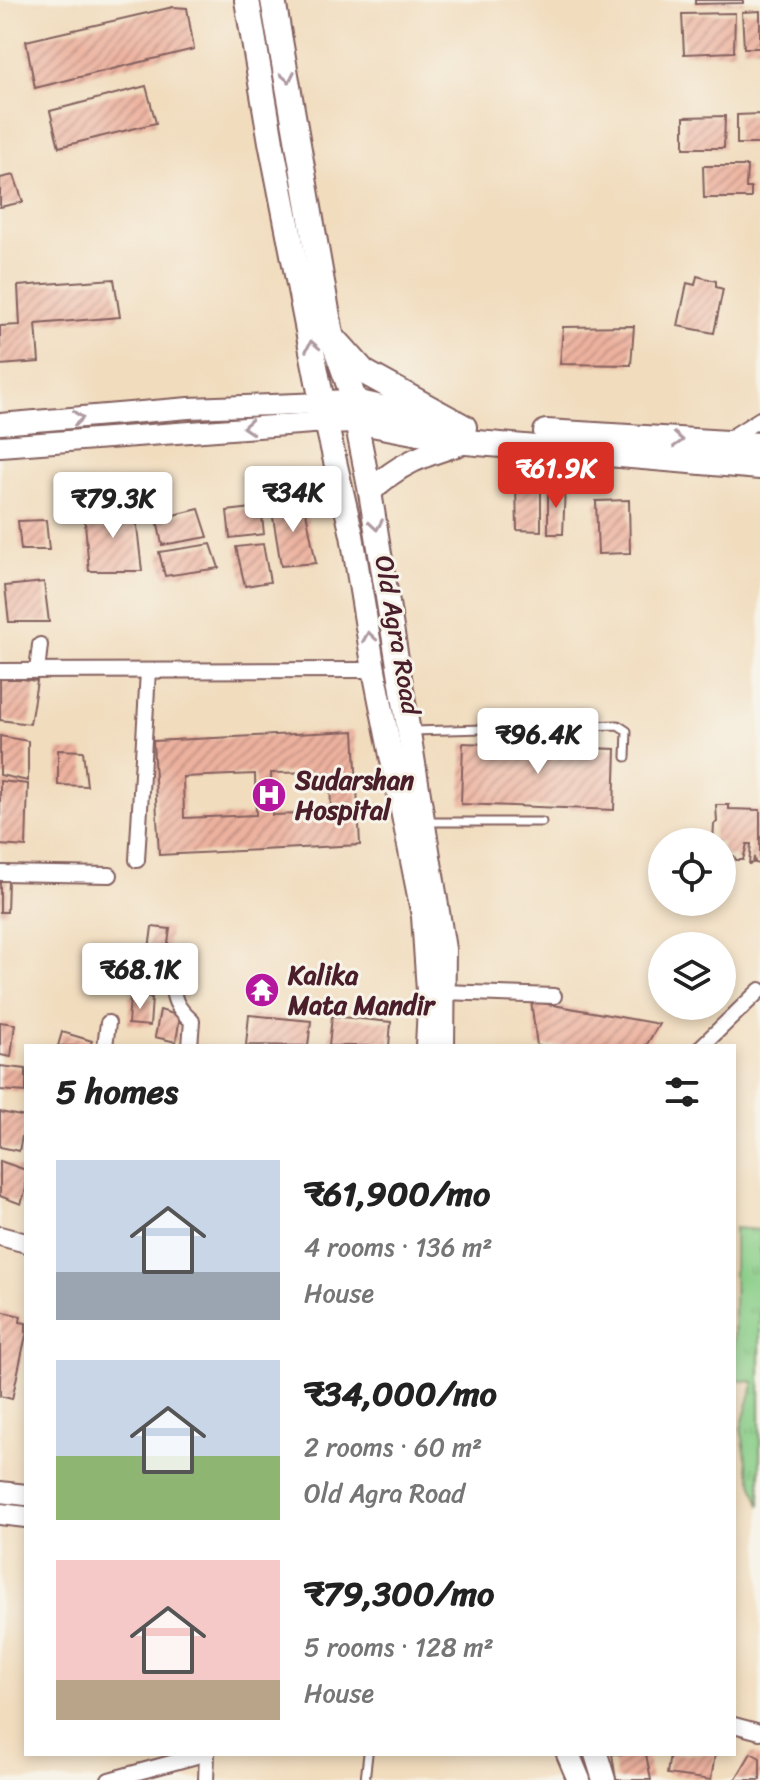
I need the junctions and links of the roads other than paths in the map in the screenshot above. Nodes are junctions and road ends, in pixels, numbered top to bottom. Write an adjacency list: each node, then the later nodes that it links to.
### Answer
1 (247, 0): 5 (highway, Old Agra Road, one-way to 1)
2 (273, 0): 3 (highway, Old Agra Road, one-way to 3)
3 (331, 334): 4 (highway, Old Agra Road); 8 (highway)
4 (355, 411): 5 (highway); 8 (highway); 13 (main road, Old Agra Road)
5 (324, 413): 7 (main road, one-way to 5); 11 (main road, one-way to 11); 16 (main road, Old Agra Road, one-way to 5)
6 (760, 419): 9 (street)
7 (0, 424)
8 (465, 434): 9 (highway, one-way to 9); 12 (highway); 13 (main road)
9 (723, 443): 10 (highway)
10 (760, 445)
11 (0, 446)
12 (760, 467)
13 (370, 492): 21 (main road, Old Agra Road, one-way to 21)
14 (40, 645): 18 (street)
15 (79, 660): 19 (street)
16 (374, 670): 20 (street); 21 (main road, Old Agra Road)
17 (0, 671): 18 (street)
18 (37, 671): 19 (street)
19 (62, 671): 20 (street)
20 (148, 671): 25 (street)
21 (398, 732): 22 (lane); 23 (main road, Old Agra Road); 35 (main road, Old Agra Road)
22 (626, 757)
23 (423, 822): 24 (lane); 30 (main road, Old Agra Road)
24 (542, 822)
25 (137, 860)
26 (0, 873): 27 (street)
27 (110, 875)
28 (170, 971): 34 (street)
29 (760, 990): 37 (street)
30 (444, 992): 31 (street); 36 (main road, Old Agra Road)
31 (554, 996)
32 (108, 1023): 33 (street)
33 (105, 1044)
34 (190, 1044)
35 (427, 1044)
36 (443, 1044)
37 (704, 1044)
38 (0, 1236): 39 (street)
39 (24, 1242)
40 (0, 1492): 41 (main road)
41 (24, 1495)
42 (0, 1514): 43 (main road)
43 (24, 1517)
44 (736, 1726): 45 (street)
45 (760, 1732)
46 (199, 1756): 51 (street)
47 (206, 1756): 52 (street)
48 (368, 1756): 53 (lane)
49 (569, 1756): 54 (main road)
50 (597, 1756): 55 (main road)
51 (109, 1780)
52 (206, 1780)
53 (365, 1780)
54 (579, 1780)
55 (604, 1780)

